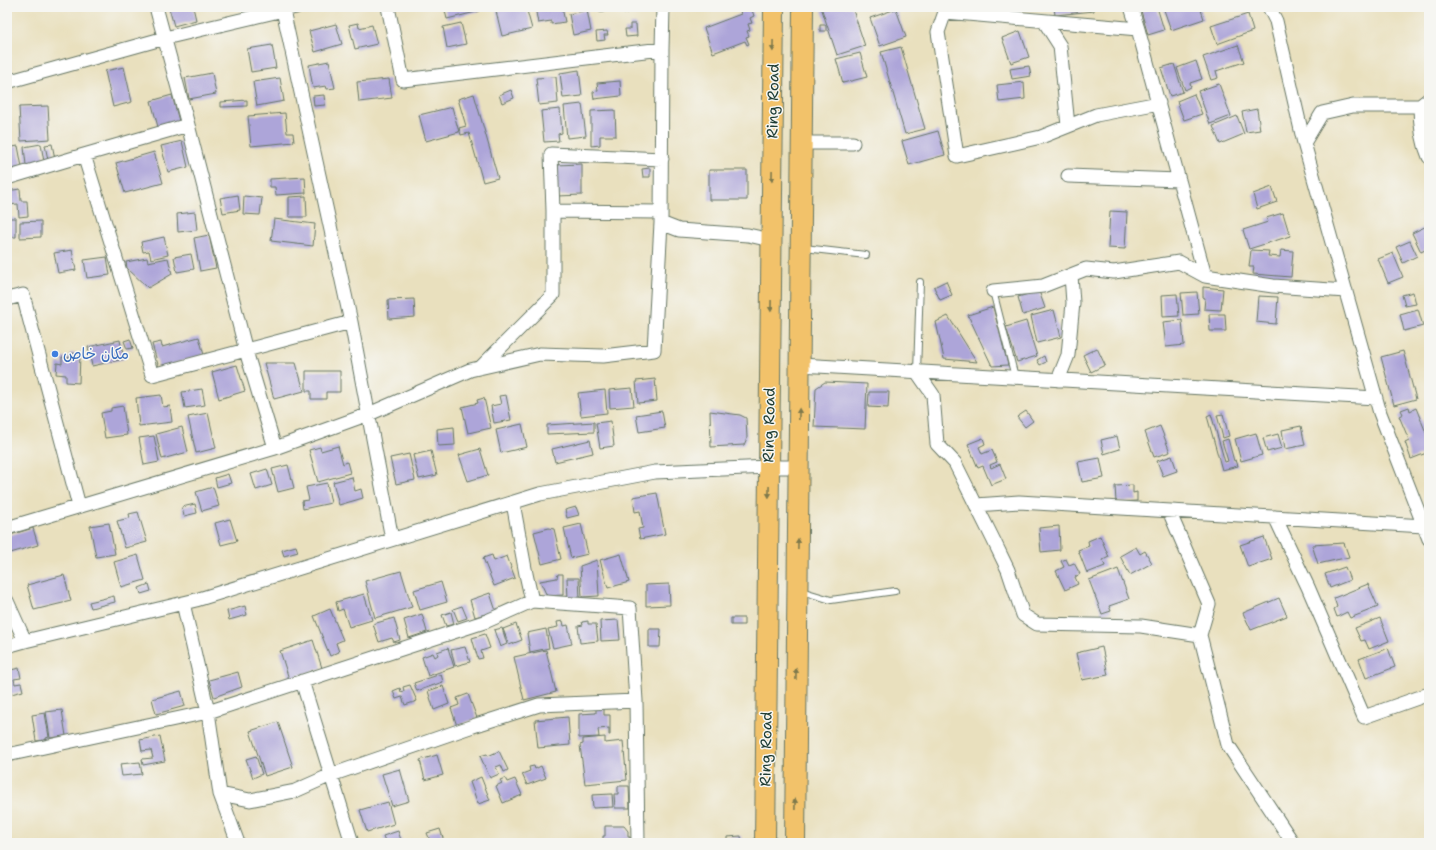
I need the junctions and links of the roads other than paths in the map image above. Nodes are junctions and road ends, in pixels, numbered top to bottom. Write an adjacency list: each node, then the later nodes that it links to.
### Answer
1 (156, 7): 12 (street)
2 (388, 7): 13 (street)
3 (662, 7): 13 (street)
4 (774, 7): 22 (main road, Ring Road, one-way to 22)
5 (803, 7): 21 (main road, Ring Road)
6 (1132, 7): 11 (street)
7 (1269, 7): 20 (street)
8 (290, 8): 12 (street); 40 (street)
9 (945, 10): 10 (street); 18 (street)
10 (1044, 20): 11 (street); 18 (street)
11 (1138, 29): 16 (street)
12 (165, 38): 14 (street); 17 (street)
13 (662, 49): 25 (street)
14 (7, 82)
15 (1424, 102): 20 (street); 24 (street)
16 (1158, 103): 18 (street); 28 (street)
17 (188, 125): 23 (street); 41 (street)
18 (1068, 126)
19 (853, 143): 21 (street)
20 (1304, 143): 38 (street)
21 (802, 148): 22 (main road); 32 (main road, Ring Road)
22 (772, 151): 31 (main road, Ring Road, one-way to 31)
23 (84, 155): 27 (street); 41 (street)
24 (1429, 157)
25 (662, 159): 29 (street); 30 (street)
26 (1068, 176): 28 (street)
27 (7, 178)
28 (1179, 180): 35 (street)
29 (553, 210): 30 (street); 43 (street)
30 (661, 218): 31 (street); 43 (street)
31 (771, 240): 50 (main road, Ring Road, one-way to 50)
32 (801, 248): 33 (lane); 42 (main road, Ring Road)
33 (866, 255)
34 (1070, 275): 35 (street); 37 (street); 46 (street)
35 (1205, 276): 38 (street)
36 (920, 282): 44 (lane)
37 (993, 291): 45 (lane)
38 (1346, 291): 47 (street)
39 (7, 299): 54 (street)
40 (351, 322): 41 (street); 48 (street)
41 (246, 351): 49 (street)
42 (800, 365): 44 (street); 51 (main road, Ring Road, one-way to 42)
43 (481, 367): 48 (street)
44 (917, 372): 45 (street); 53 (street)
45 (1015, 377): 46 (street)
46 (1058, 380): 47 (street)
47 (1376, 398): 57 (street)
48 (369, 414): 49 (street); 60 (street)
49 (275, 448): 54 (street)
50 (769, 467): 51 (street); 52 (street); 76 (main road, Ring Road, one-way to 76)
51 (798, 467): 61 (main road, Ring Road, one-way to 51)
52 (513, 503): 60 (street); 64 (street)
53 (976, 505): 55 (street); 66 (street)
54 (79, 506): 58 (street)
55 (1169, 511): 56 (street); 66 (street)
56 (1274, 517): 57 (street); 70 (street)
57 (1424, 526): 59 (street)
58 (7, 528)
59 (1429, 538)
60 (392, 539): 65 (street)
61 (797, 590): 62 (lane); 80 (main road, Ring Road, one-way to 61)
62 (895, 591)
63 (7, 601): 67 (street)
64 (532, 601): 69 (street); 71 (street)
65 (183, 603): 67 (street); 72 (street)
66 (1200, 635): 81 (street)
67 (24, 641): 68 (street)
68 (7, 646)
69 (302, 681): 72 (street); 74 (street)
70 (1429, 694)
71 (636, 701): 74 (street); 79 (street)
72 (208, 712): 73 (street); 75 (street)
73 (7, 755)
74 (331, 775): 75 (street); 78 (street)
75 (220, 794): 77 (street)
76 (761, 841)
77 (238, 843)
78 (352, 843)
79 (638, 843)
80 (795, 843)
81 (1293, 843)

